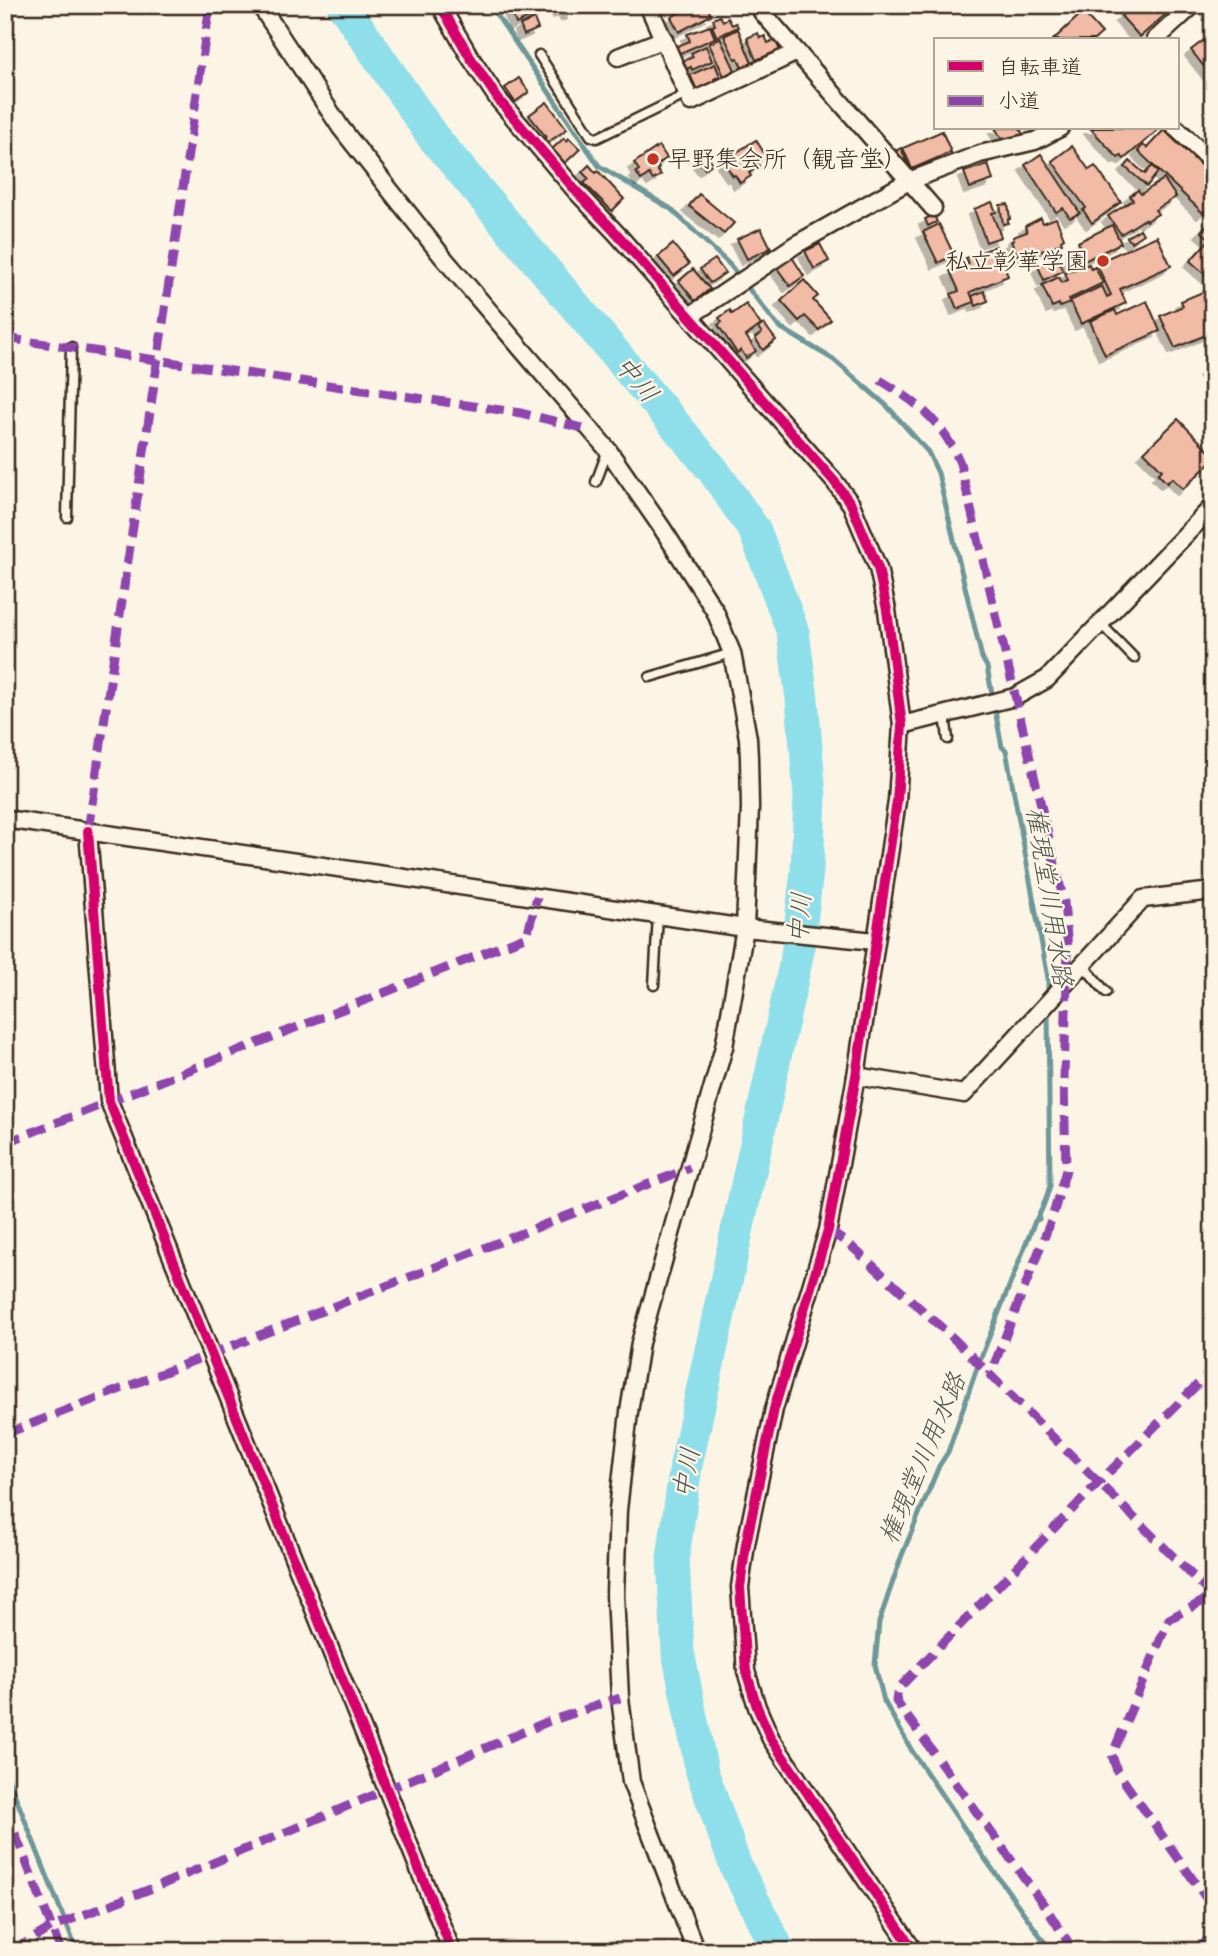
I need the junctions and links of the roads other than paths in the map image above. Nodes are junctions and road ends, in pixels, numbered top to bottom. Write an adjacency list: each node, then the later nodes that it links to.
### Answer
1 (260, 5): 19 (street)
2 (440, 5): 17 (street)
3 (648, 5): 7 (street)
4 (770, 5): 8 (street)
5 (1194, 5): 6 (street)
6 (1158, 38)
7 (664, 39): 10 (street); 11 (street)
8 (797, 51): 11 (street); 15 (street)
9 (539, 55): 11 (lane)
10 (618, 57)
11 (687, 94)
12 (1056, 130): 15 (street)
13 (1178, 130): 14 (street)
14 (1213, 163)
15 (909, 181): 16 (street); 17 (street)
16 (933, 208)
17 (690, 316): 28 (street)
18 (71, 348): 22 (lane)
19 (608, 450): 20 (lane); 24 (street)
20 (596, 482)
21 (1213, 506): 23 (street)
22 (67, 517)
23 (1100, 624): 25 (lane); 27 (street)
24 (732, 653): 26 (lane); 34 (street)
25 (1134, 658)
26 (650, 677)
27 (944, 714): 28 (street); 29 (lane)
28 (902, 725): 35 (street)
29 (948, 739)
30 (5, 819): 31 (street)
31 (88, 831): 33 (street); 40 (street)
32 (1213, 891): 36 (street)
33 (658, 915): 34 (street); 37 (lane)
34 (753, 929): 35 (street); 41 (street)
35 (868, 941): 39 (street)
36 (1083, 965): 38 (lane); 39 (street)
37 (654, 985)
38 (1106, 992)
39 (856, 1076): 42 (street)
40 (452, 1951)
41 (696, 1951)
42 (915, 1951)

